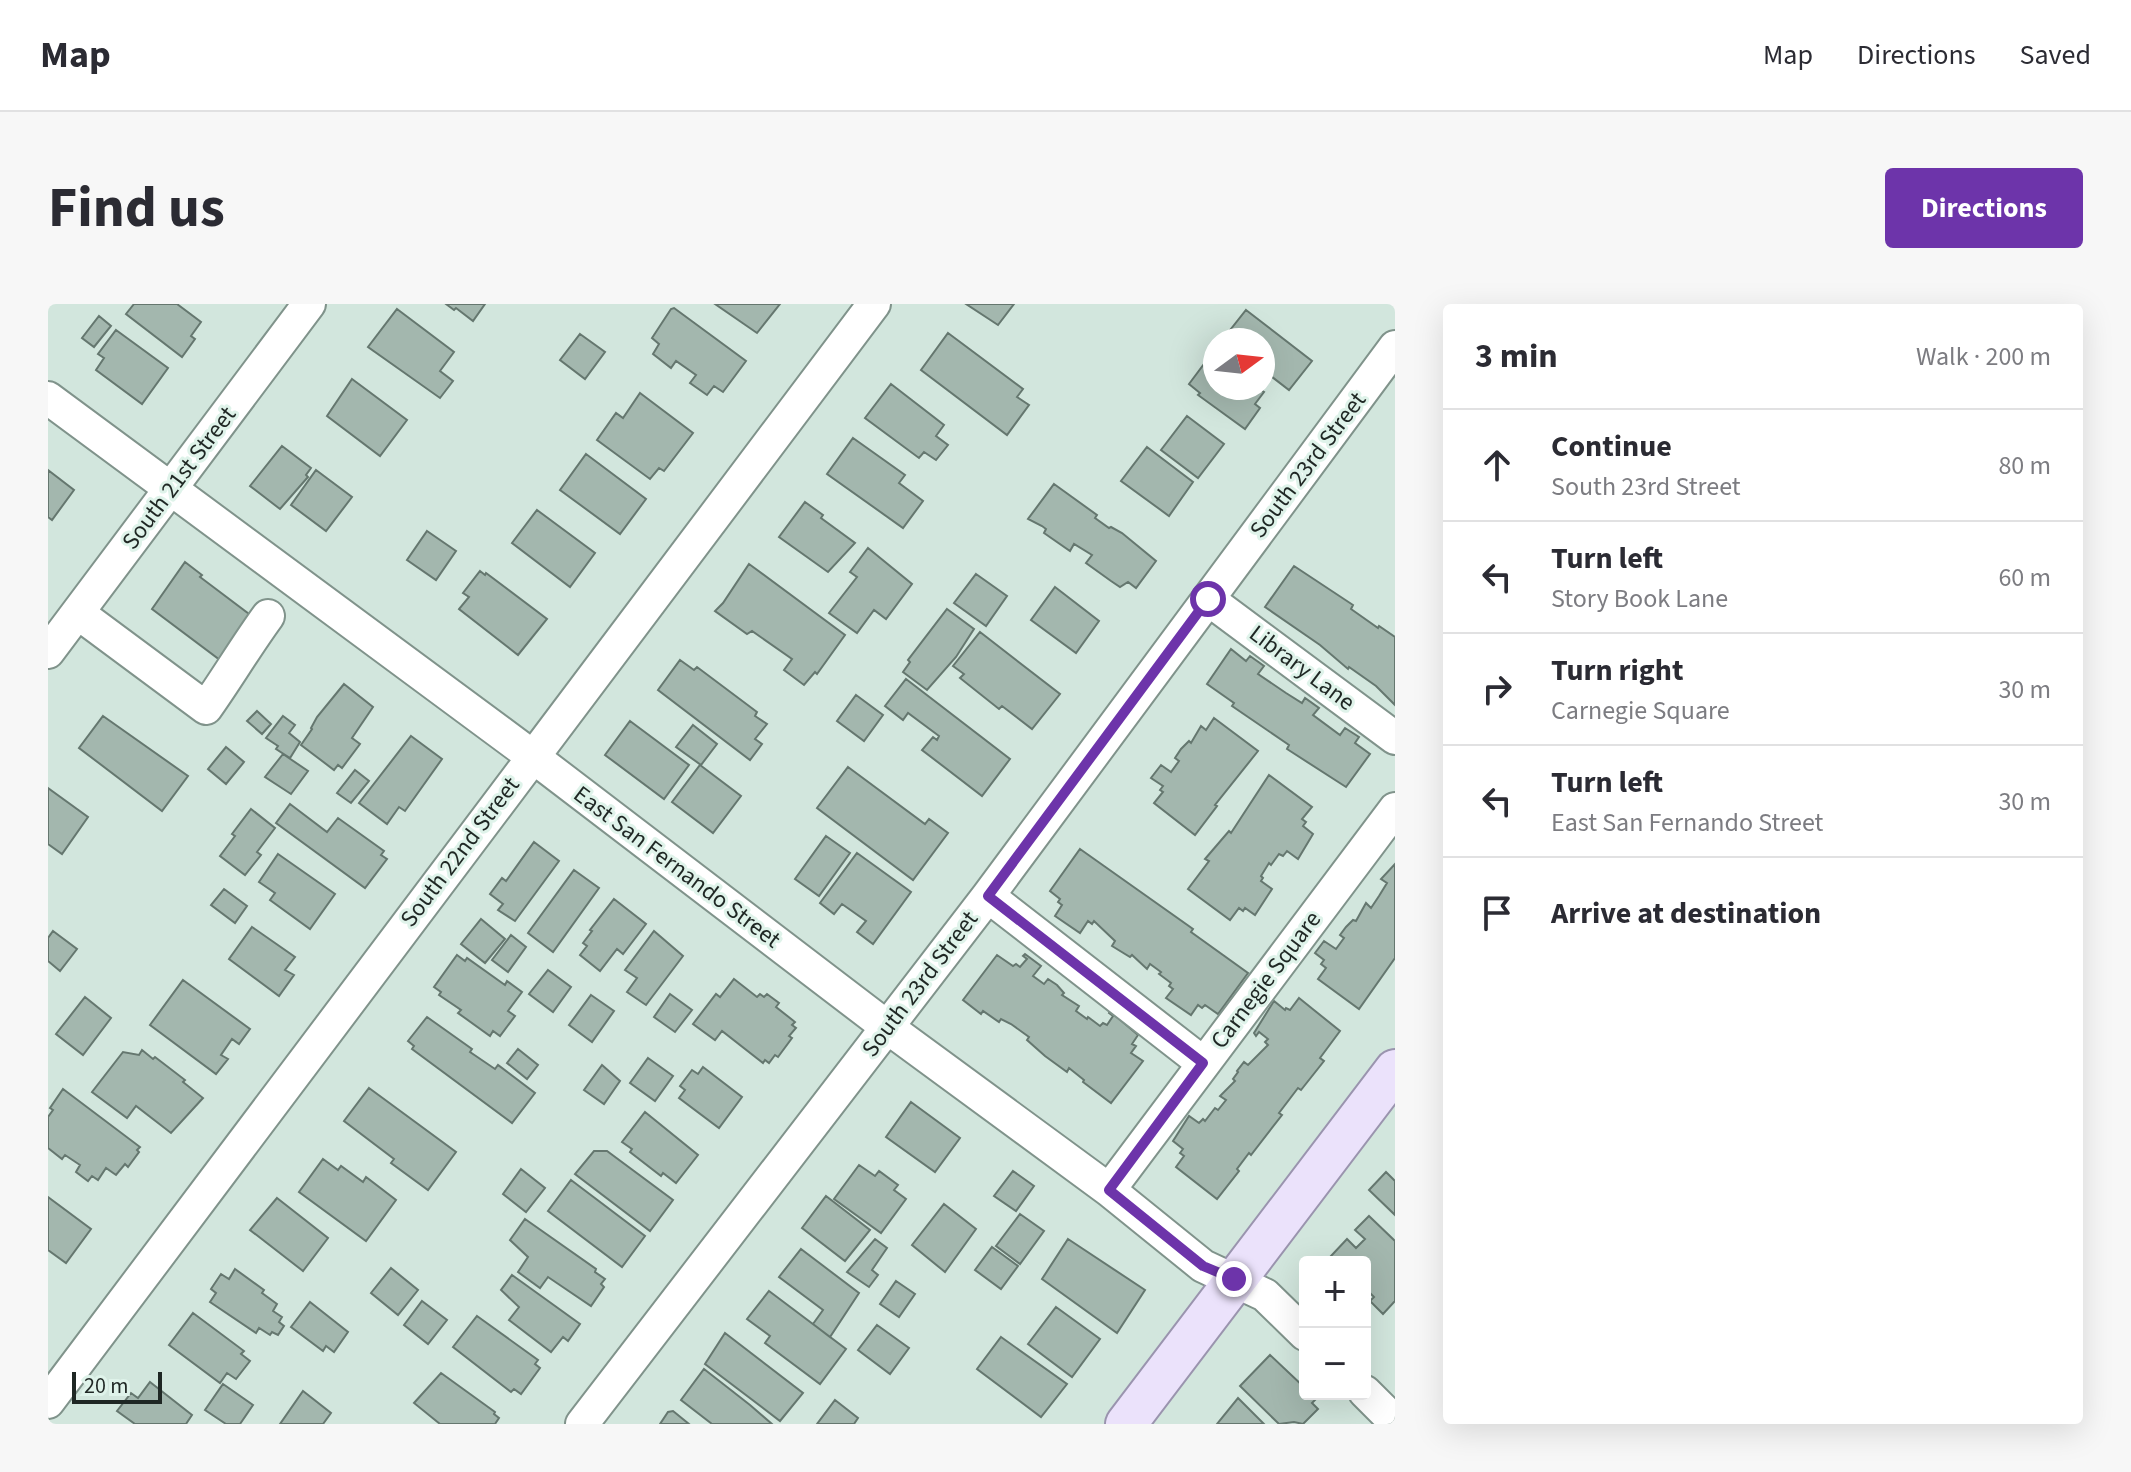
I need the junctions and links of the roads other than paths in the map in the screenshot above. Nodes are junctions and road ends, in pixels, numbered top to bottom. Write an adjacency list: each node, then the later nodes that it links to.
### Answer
1 (309, 304): 5 (street, South 21st Street)
2 (874, 304): 11 (street, South 22nd Street)
3 (1395, 347): 6 (street, South 23rd Street)
4 (48, 398): 5 (street, East San Fernando Street)
5 (170, 489): 7 (street, South 21st Street); 11 (street, East San Fernando Street)
6 (1208, 599): 10 (street, Library Lane); 13 (street, South 23rd Street)
7 (78, 613): 8 (street); 9 (street, South 21st Street)
8 (268, 616)
9 (48, 652)
10 (1395, 738)
11 (532, 756): 14 (street, East San Fernando Street); 21 (street, South 22nd Street)
12 (1395, 809): 15 (street, Carnegie Square)
13 (988, 896): 14 (street, South 23rd Street); 15 (street)
14 (887, 1027): 17 (street, East San Fernando Street); 23 (street, South 23rd Street)
15 (1203, 1063): 17 (street, Carnegie Square)
16 (1395, 1070): 18 (main road)
17 (1109, 1190): 18 (street, East San Fernando Street)
18 (1234, 1279): 19 (street, East San Fernando Street); 24 (main road)
19 (1299, 1328)
20 (1371, 1398): 22 (street)
21 (48, 1402)
22 (1395, 1422)
23 (582, 1424)
24 (1126, 1424)

